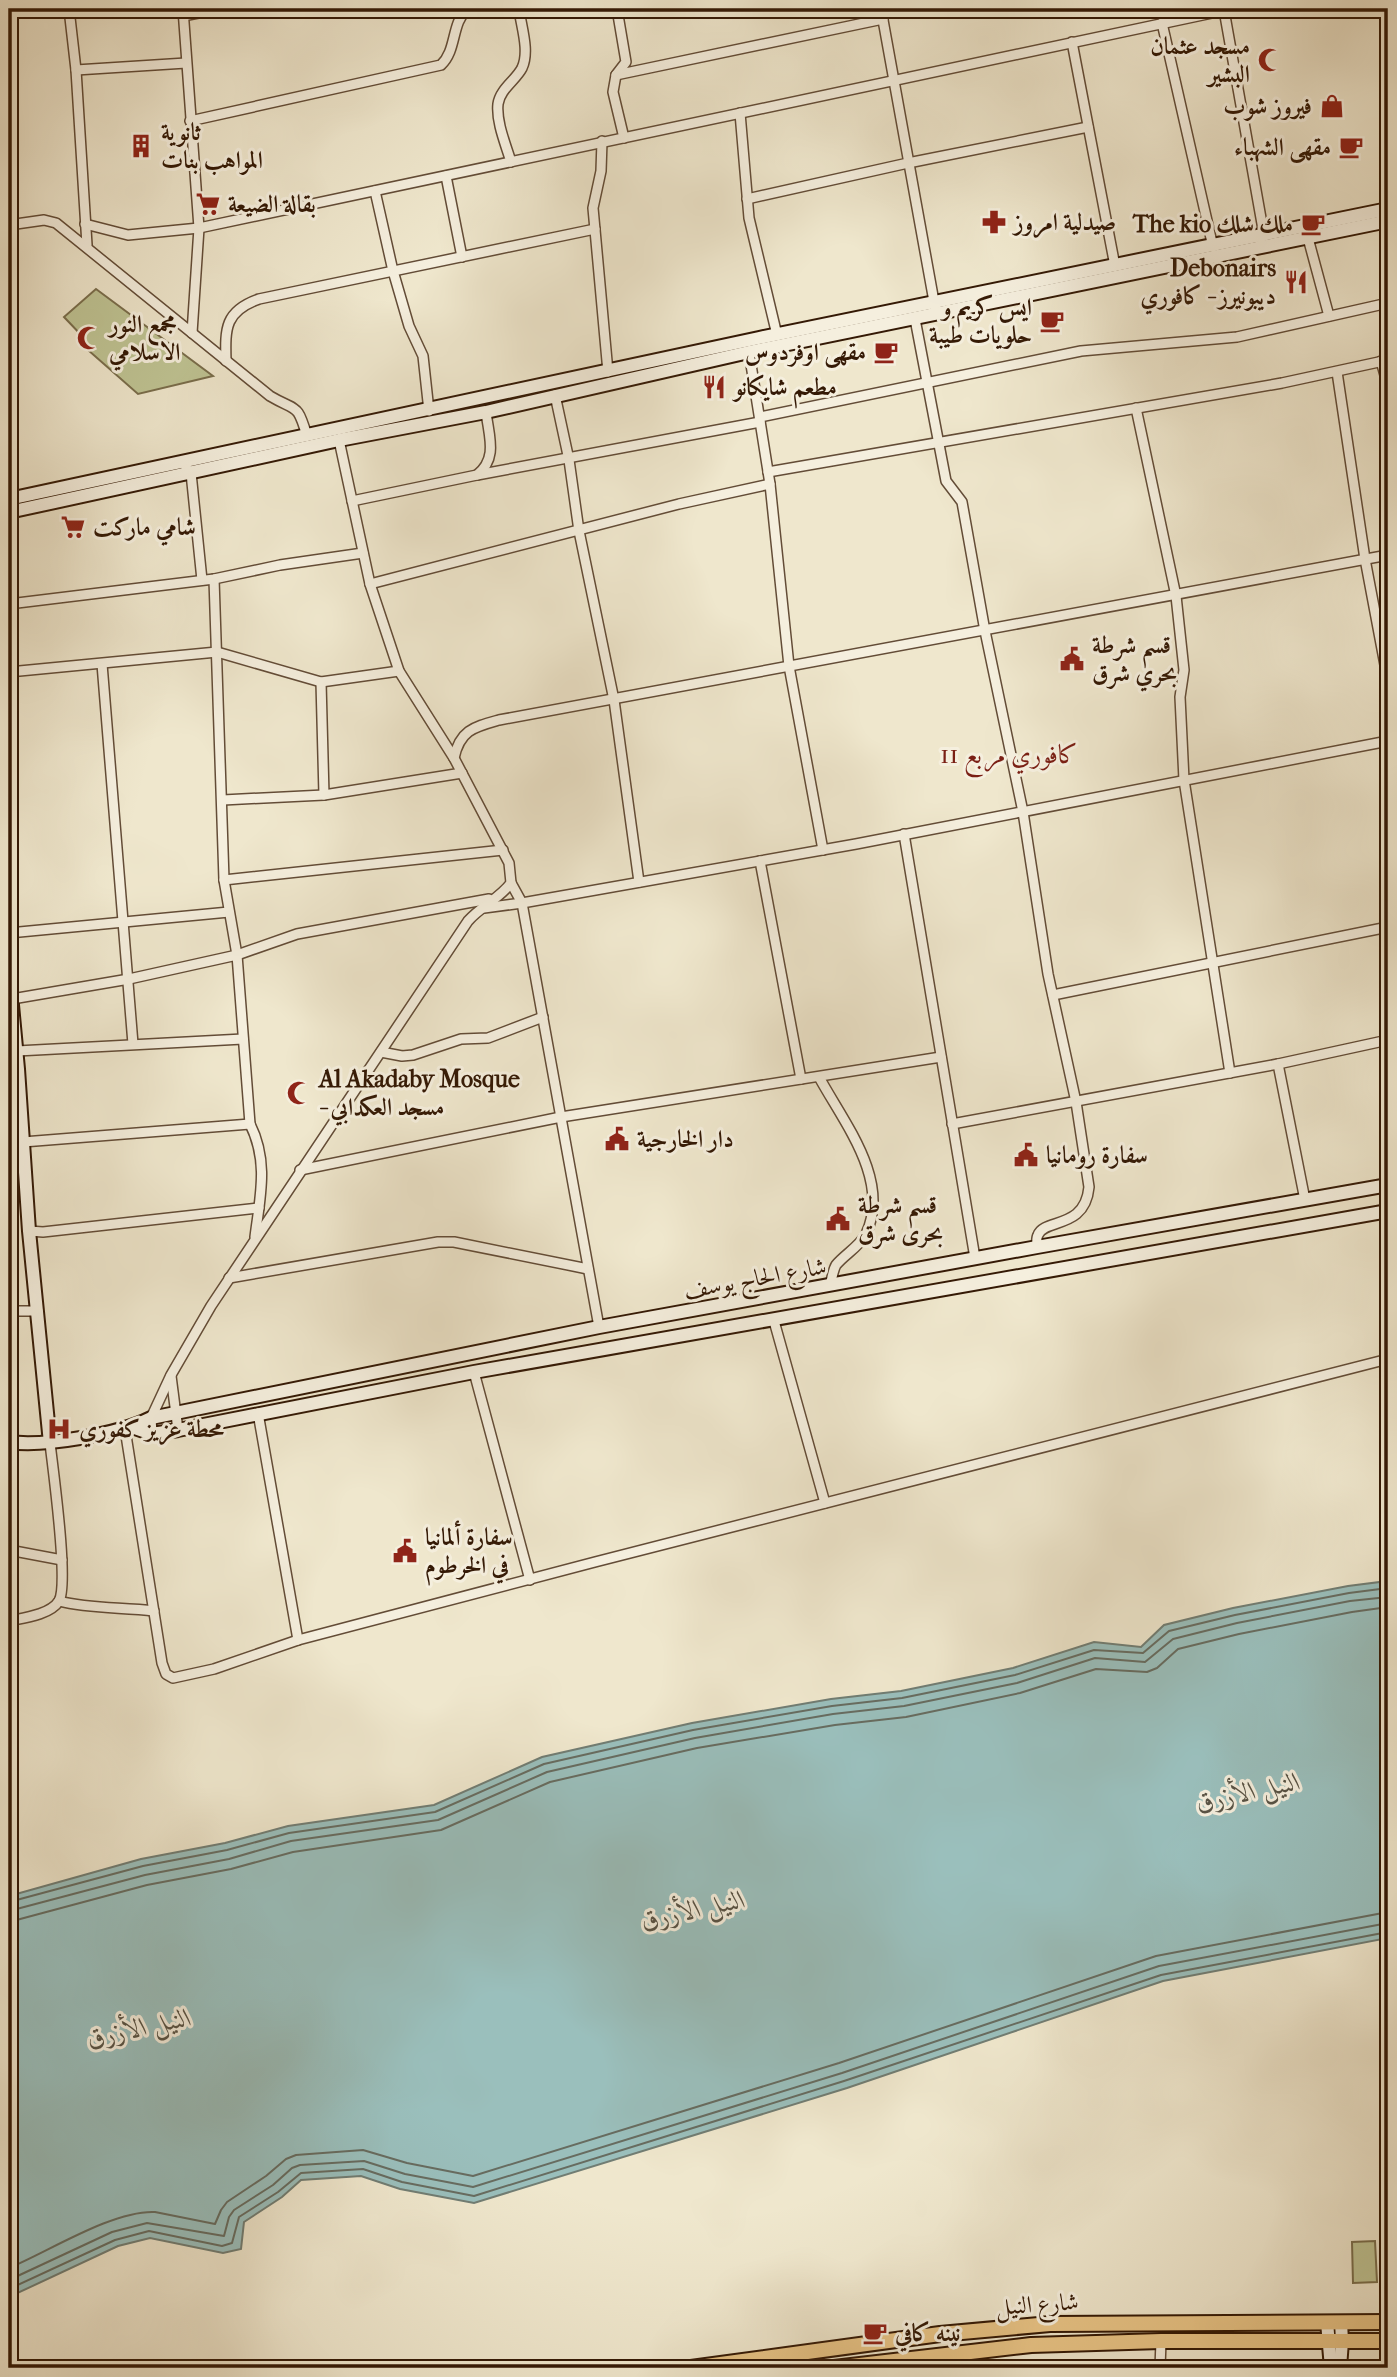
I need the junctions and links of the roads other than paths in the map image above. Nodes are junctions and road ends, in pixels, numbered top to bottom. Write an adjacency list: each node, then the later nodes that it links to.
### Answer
1 (115, 9): 9 (street)
2 (218, 9): 10 (street)
3 (446, 9): 4 (street)
4 (454, 9)
5 (467, 9): 19 (street)
6 (519, 9): 23 (street)
7 (617, 9): 16 (street)
8 (1227, 9): 12 (street); 34 (street)
9 (69, 10): 15 (street)
10 (183, 12): 14 (street)
11 (882, 14): 16 (street); 17 (street)
12 (1163, 23): 13 (street); 37 (street)
13 (1072, 43): 17 (street); 20 (street)
14 (186, 63): 15 (street); 19 (street)
15 (76, 70): 30 (street)
16 (616, 75): 21 (street)
17 (892, 81): 18 (street); 24 (street)
18 (740, 113): 21 (street); 27 (street)
19 (190, 121): 32 (street)
20 (1088, 127): 24 (street); 40 (street)
21 (624, 138): 22 (street)
22 (603, 141): 23 (street); 33 (street)
23 (511, 162): 25 (street)
24 (908, 163): 27 (street); 43 (street)
25 (446, 176): 26 (street); 39 (street)
26 (375, 191): 32 (street); 41 (street)
27 (747, 199): 47 (street)
28 (1388, 209): 34 (street)
29 (1388, 221): 35 (street)
30 (85, 224): 32 (street); 36 (street)
31 (9, 225): 36 (street)
32 (199, 228): 46 (street)
33 (594, 229): 39 (street); 51 (street)
34 (1264, 235): 37 (street); 38 (street)
35 (1308, 238): 38 (street); 44 (street)
36 (87, 245): 46 (street)
37 (1213, 247): 40 (street)
38 (1254, 249): 43 (street)
39 (462, 257): 41 (street)
40 (1115, 266): 43 (street)
41 (393, 271): 49 (street); 57 (street)
42 (1388, 303): 44 (street)
43 (935, 308): 45 (street); 47 (street)
44 (1329, 316): 53 (street)
45 (915, 318): 48 (street); 53 (street)
46 (192, 333): 49 (street)
47 (777, 335): 51 (street)
48 (749, 352): 55 (street); 59 (street)
49 (226, 361): 60 (street)
50 (1385, 361): 52 (street); 54 (street)
51 (608, 372): 57 (street)
52 (1337, 372): 56 (street); 75 (street)
53 (927, 382): 59 (street); 62 (street)
54 (1388, 386)
55 (555, 395): 58 (street); 63 (street)
56 (1136, 408): 62 (street); 79 (street)
57 (429, 411): 60 (street)
58 (486, 412): 61 (street); 67 (street)
59 (760, 419): 63 (street); 65 (street)
60 (307, 436): 64 (street)
61 (339, 440): 66 (street); 70 (street)
62 (939, 443): 65 (street); 81 (street)
63 (569, 460): 67 (street); 72 (street)
64 (180, 461): 66 (street); 69 (street)
65 (768, 472): 68 (street)
66 (191, 473): 71 (street); 77 (street)
67 (477, 475): 70 (street)
68 (770, 484): 72 (street); 84 (street)
69 (9, 499)
70 (352, 501): 73 (street)
71 (9, 512)
72 (579, 531): 78 (street); 89 (street)
73 (363, 553): 76 (street); 78 (street)
74 (1388, 555): 75 (street)
75 (1366, 559): 79 (street); 87 (street)
76 (214, 579): 77 (street); 82 (street)
77 (202, 580): 80 (street)
78 (370, 584): 85 (street)
79 (1176, 596): 81 (street); 93 (street)
80 (9, 604)
81 (985, 631): 84 (street); 96 (street)
82 (217, 652): 83 (street); 88 (street); 95 (street)
83 (102, 664): 86 (street); 108 (street)
84 (789, 666): 89 (street); 99 (street)
85 (399, 671): 88 (street); 91 (street)
86 (9, 673)
87 (1388, 681)
88 (321, 682): 94 (street)
89 (614, 700): 91 (street); 102 (street)
90 (1388, 741): 93 (street)
91 (454, 758): 92 (street)
92 (462, 773): 94 (street); 98 (street)
93 (1184, 780): 96 (street); 112 (street)
94 (324, 794): 95 (street)
95 (223, 800): 101 (street)
96 (1023, 812): 97 (street); 115 (street)
97 (904, 834): 99 (street); 123 (street)
98 (503, 850): 101 (street); 103 (street)
99 (823, 850): 100 (street)
100 (760, 861): 102 (street); 128 (street)
101 (224, 880): 107 (street)
102 (639, 882): 105 (street)
103 (511, 883): 104 (street); 105 (street)
104 (498, 897): 106 (street); 111 (street)
105 (522, 903): 106 (street); 117 (street)
106 (479, 908): 122 (street)
107 (229, 912): 108 (street); 111 (street)
108 (124, 923): 110 (street); 114 (street)
109 (1388, 927): 112 (street)
110 (9, 933)
111 (237, 955): 114 (street); 118 (street)
112 (1212, 964): 115 (street); 126 (street)
113 (9, 973): 116 (street)
114 (128, 979): 116 (street); 120 (street)
115 (1053, 995): 129 (street)
116 (12, 999): 121 (street)
117 (543, 1017): 122 (street); 130 (street)
118 (243, 1039): 120 (street); 131 (street)
119 (1388, 1041): 124 (street)
120 (133, 1044): 121 (street)
121 (17, 1051): 125 (street)
122 (381, 1052): 134 (street)
123 (941, 1057): 127 (street); 132 (street)
124 (1278, 1064): 126 (street); 136 (street)
125 (14, 1070): 133 (street)
126 (1230, 1073): 129 (street)
127 (819, 1077): 128 (street); 145 (street)
128 (801, 1079): 130 (street)
129 (1076, 1102): 132 (street); 141 (street)
130 (561, 1117): 134 (street); 143 (street)
131 (250, 1124): 133 (street); 137 (street)
132 (952, 1124): 142 (street)
133 (23, 1142): 139 (street)
134 (300, 1170): 140 (street)
135 (1388, 1185): 136 (street, شارع الحاج يوسف)
136 (1305, 1200): 141 (street, شارع الحاج يوسف)
137 (259, 1208): 139 (street); 140 (street)
138 (1388, 1211): 147 (street, شارع الحاج يوسف)
139 (29, 1231): 148 (street)
140 (255, 1240): 144 (street)
141 (1037, 1247): 142 (street, شارع الحاج يوسف)
142 (975, 1258): 145 (street, شارع الحاج يوسف)
143 (588, 1269): 144 (street); 150 (street)
144 (229, 1278): 153 (street)
145 (830, 1285): 147 (street); 150 (street, شارع الحاج يوسف)
146 (9, 1308): 148 (street)
147 (835, 1309): 149 (street, شارع الحاج يوسف)
148 (38, 1311): 161 (street)
149 (774, 1321): 152 (street, شارع الحاج يوسف); 162 (street)
150 (599, 1327): 155 (street, شارع الحاج يوسف)
151 (1388, 1359): 162 (street)
152 (474, 1372): 154 (street, شارع الحاج يوسف); 165 (street)
153 (171, 1375): 155 (street); 156 (street)
154 (258, 1413): 158 (street, شارع الحاج يوسف); 169 (street)
155 (175, 1414): 156 (street, شارع الحاج يوسف); 158 (street)
156 (151, 1418): 157 (street, شارع الحاج يوسف); 159 (street)
157 (129, 1428): 159 (street, شارع الحاج يوسف); 161 (street, شارع الحاج يوسف); 167 (street)
158 (178, 1430): 159 (street, شارع الحاج يوسف)
159 (152, 1434)
160 (9, 1442): 161 (street, شارع الحاج يوسف)
161 (50, 1443): 164 (street)
162 (825, 1503): 165 (street)
163 (9, 1550): 164 (street)
164 (62, 1560): 166 (street)
165 (530, 1580): 169 (street)
166 (59, 1601): 167 (street); 168 (street)
167 (154, 1611): 169 (street)
168 (9, 1621)
169 (298, 1640)
170 (1334, 2322): 171 (main road, شارع النيل); 172 (street); 176 (main road, شارع النيل)
171 (1388, 2322)
172 (1335, 2341): 173 (main road, شارع النيل); 174 (main road, شارع النيل); 179 (street); 180 (street)
173 (1388, 2341)
174 (1161, 2342): 175 (main road, شارع النيل); 178 (street)
175 (906, 2364): 177 (main road, شارع النيل)
176 (691, 2368)
177 (834, 2368)
178 (1160, 2368)
179 (1331, 2368)
180 (1340, 2368)

